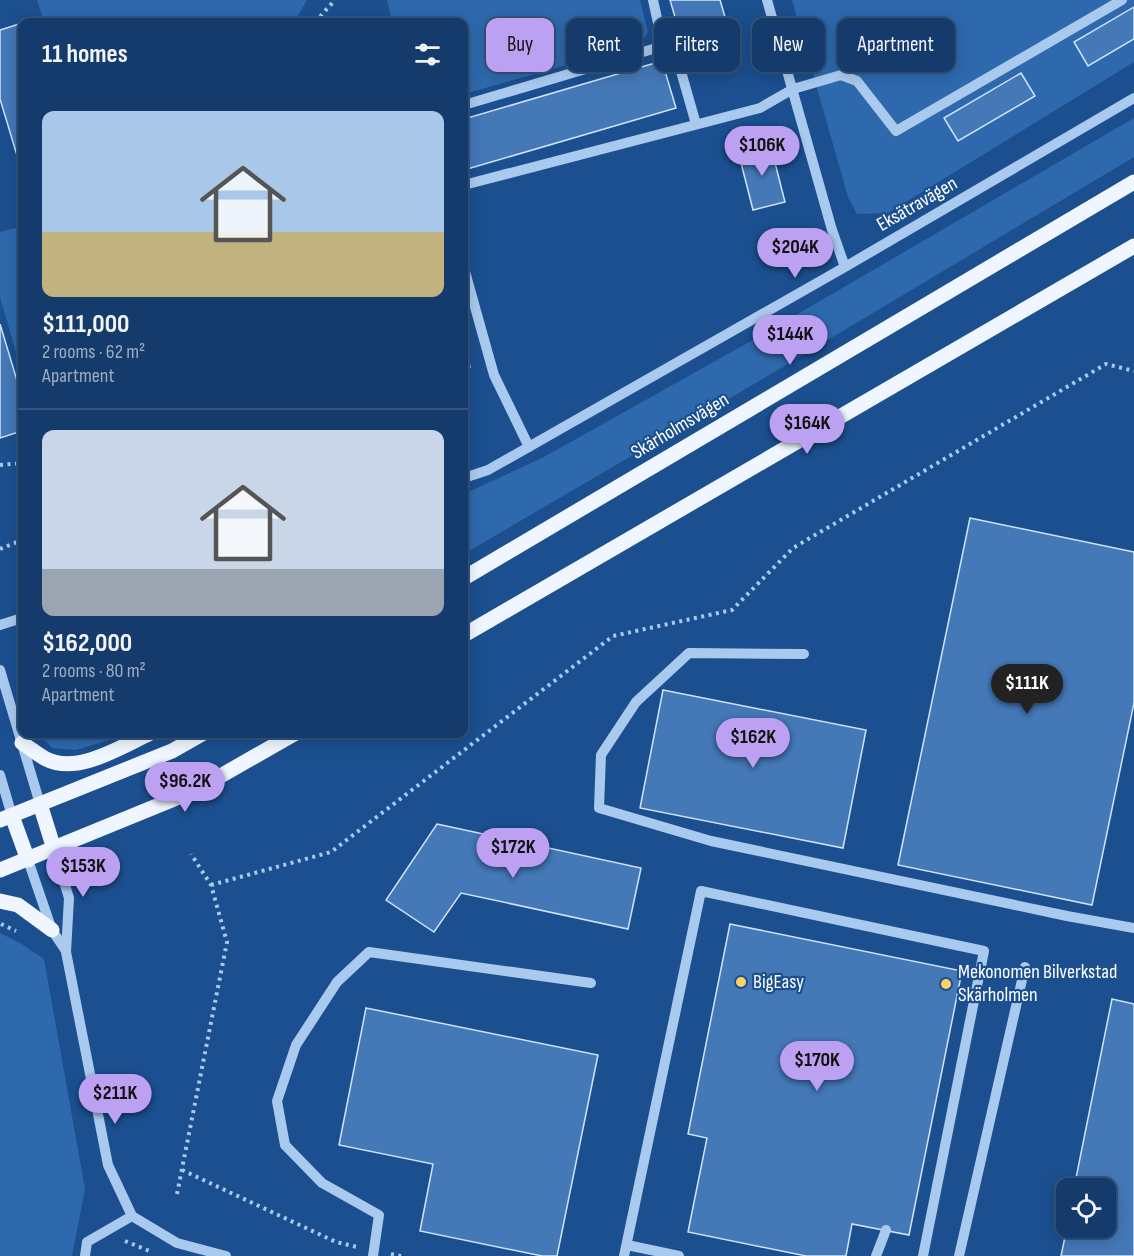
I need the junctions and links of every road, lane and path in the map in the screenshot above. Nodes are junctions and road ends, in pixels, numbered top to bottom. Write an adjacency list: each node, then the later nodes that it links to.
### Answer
1 (335, 0): 5 (path)
2 (653, 0): 6 (street)
3 (767, 0): 9 (street)
4 (1122, 0): 9 (street)
5 (319, 18)
6 (657, 18)
7 (654, 49): 11 (street)
8 (681, 72): 12 (street)
9 (793, 89): 12 (street); 16 (street)
10 (1134, 98): 16 (street, Eksätravägen)
11 (468, 104)
12 (696, 124): 14 (street)
13 (1134, 182): 25 (main road, Skärholmsvägen)
14 (468, 184)
15 (1134, 246): 28 (main road)
16 (845, 267): 19 (street, Eksätravägen)
17 (468, 282): 19 (street)
18 (1134, 371): 44 (path)
19 (529, 447): 22 (street, Eksätravägen)
20 (18, 463): 21 (path)
21 (0, 465)
22 (468, 477)
23 (18, 542): 24 (path)
24 (0, 549)
25 (468, 576)
26 (18, 619): 27 (street)
27 (0, 625)
28 (468, 633)
29 (804, 654): 46 (street)
30 (0, 670): 31 (street)
31 (18, 730)
32 (20, 738): 36 (street)
33 (139, 738): 36 (main road)
34 (195, 738): 38 (main road)
35 (287, 738): 40 (main road)
36 (22, 743): 38 (street)
37 (0, 775): 39 (street)
38 (40, 804): 39 (main road); 40 (main road)
39 (6, 818): 42 (main road)
40 (54, 849): 42 (main road); 48 (street)
41 (191, 854): 44 (path)
42 (28, 860): 43 (main road); 47 (street)
43 (0, 870)
44 (211, 885): 51 (path)
45 (0, 901): 47 (main road)
46 (1134, 928)
47 (52, 930): 48 (street)
48 (66, 952): 53 (street)
49 (1025, 967): 63 (street)
50 (591, 983): 56 (street)
51 (182, 1170): 52 (path); 56 (path)
52 (177, 1194)
53 (132, 1216): 57 (street); 58 (street)
54 (885, 1230): 61 (street)
55 (626, 1250): 60 (street); 62 (street)
56 (373, 1253): 59 (path)
57 (85, 1256)
58 (226, 1256)
59 (401, 1256)
60 (679, 1256)
61 (876, 1256)
62 (923, 1256)
63 (959, 1256)

